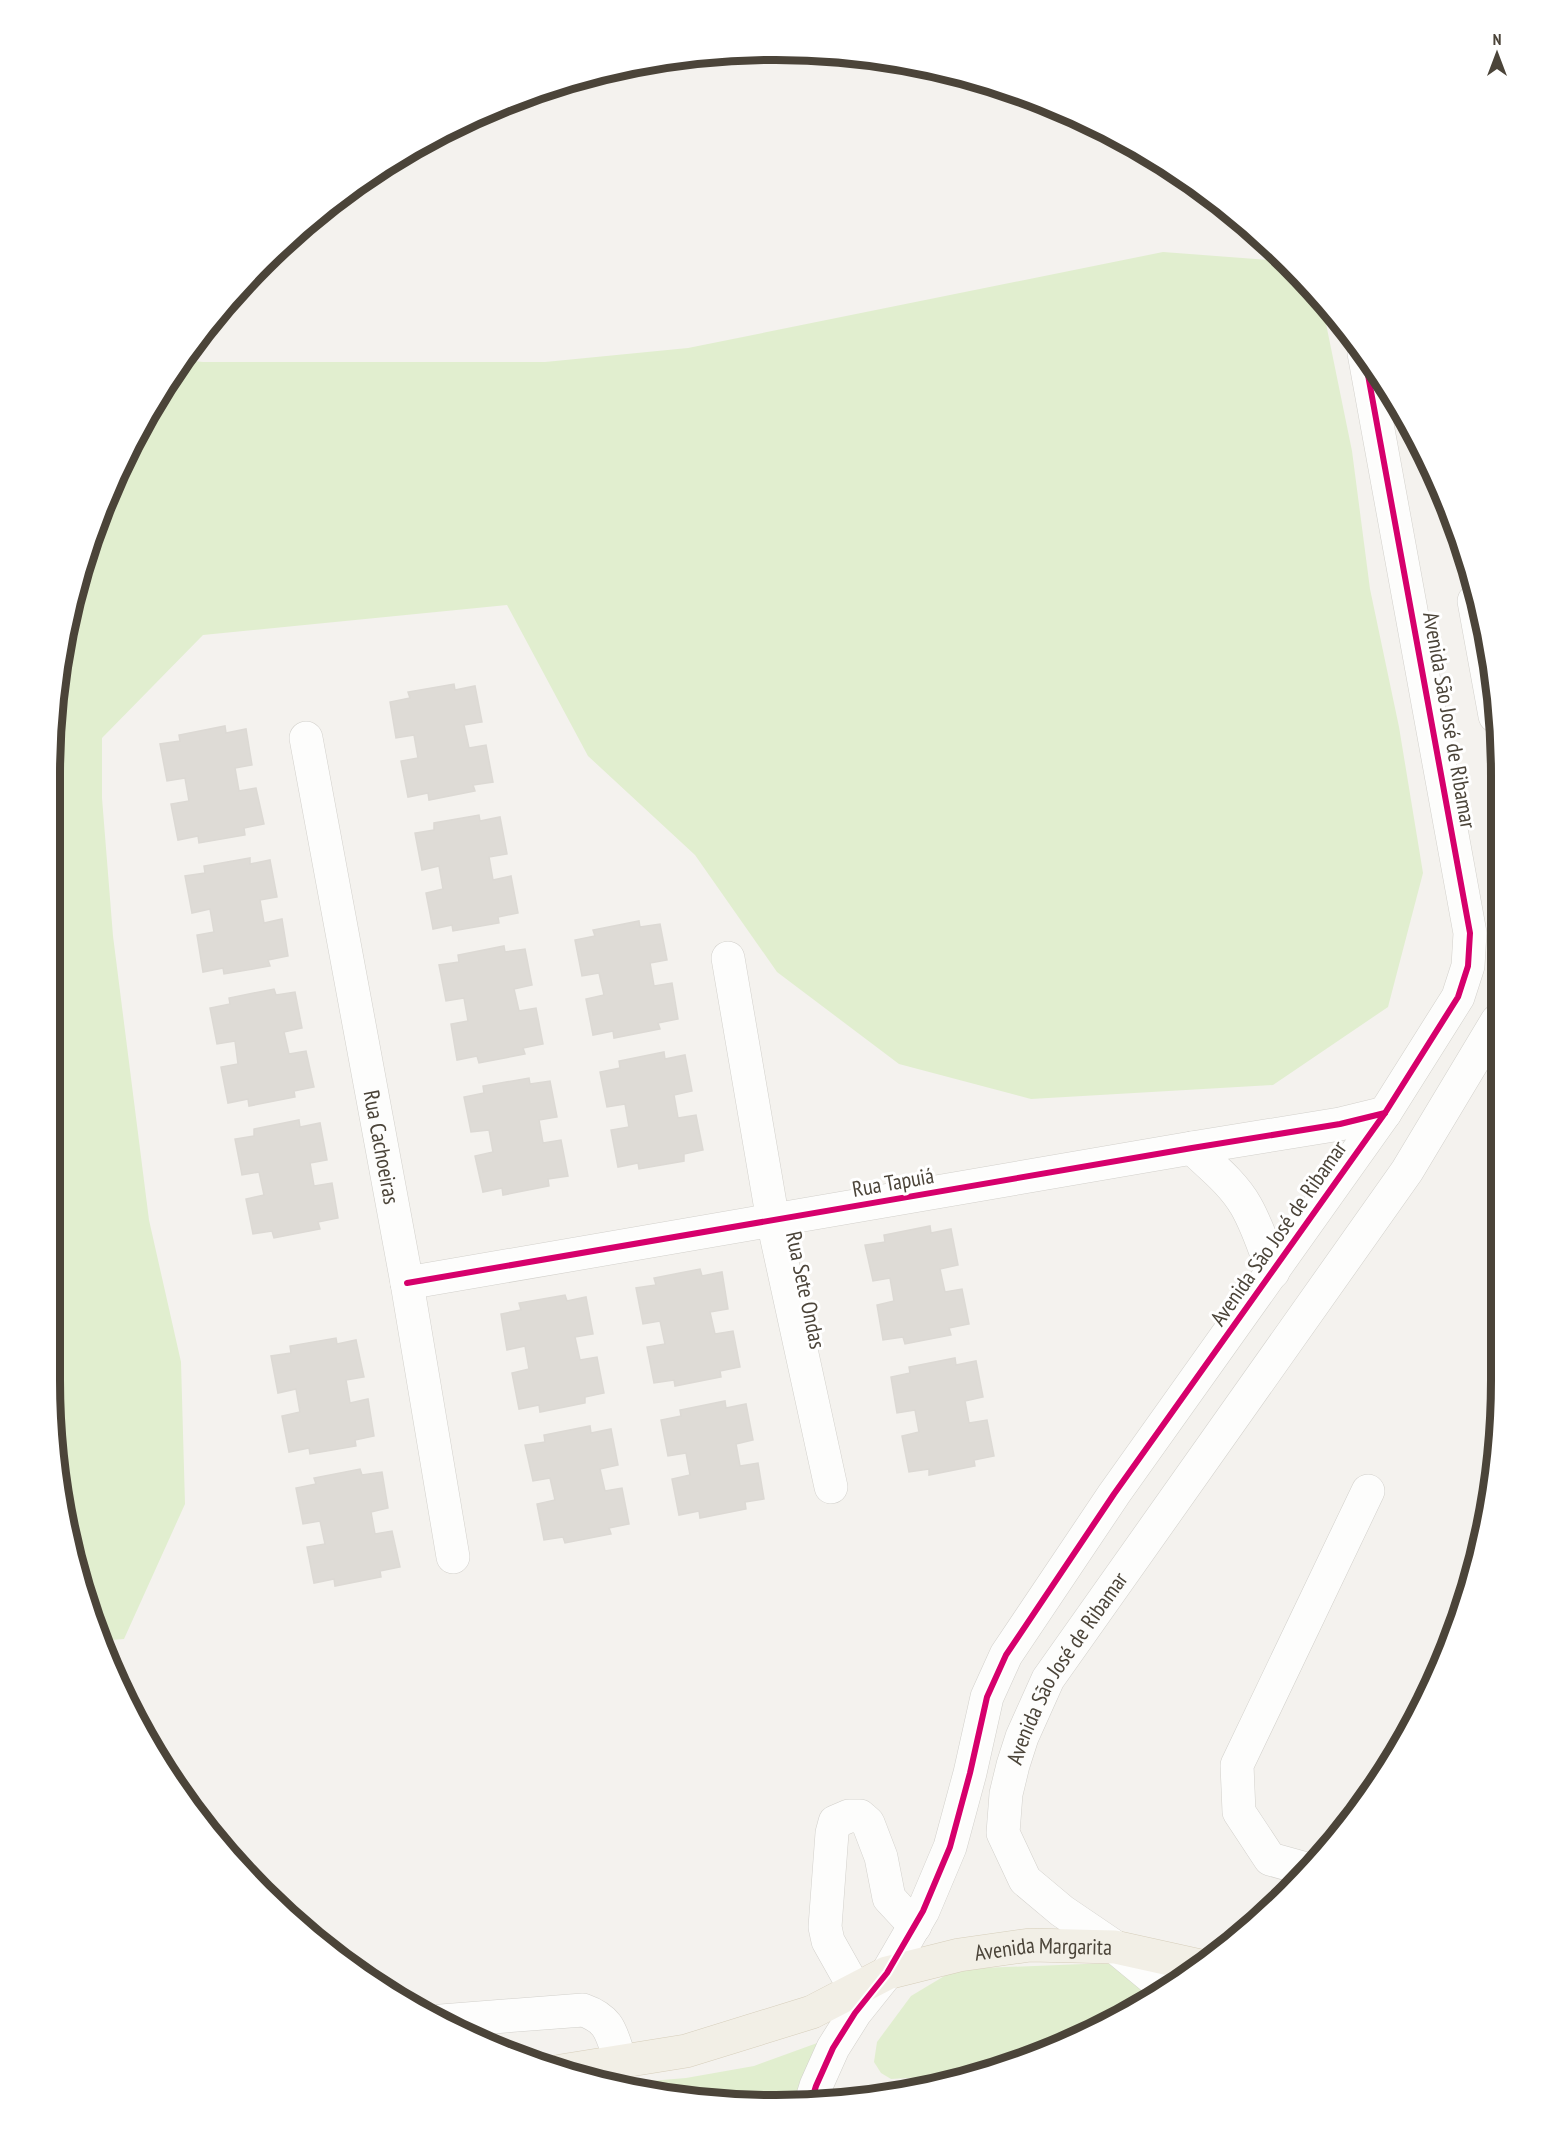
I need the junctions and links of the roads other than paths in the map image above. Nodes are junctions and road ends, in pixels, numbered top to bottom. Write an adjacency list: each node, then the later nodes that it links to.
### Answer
1 (1368, 375): 5 (street, Avenida São José de Ribamar)
2 (306, 738): 11 (street, Rua Cachoeiras)
3 (728, 958): 8 (street, Rua Sete Ondas)
4 (1491, 1031): 9 (street, Avenida São José de Ribamar)
5 (1385, 1113): 6 (street, Rua Tapuiá); 7 (street, Avenida São José de Ribamar)
6 (1192, 1148): 8 (street, Rua Tapuiá); 10 (street)
7 (1316, 1211): 9 (street); 10 (street, Avenida São José de Ribamar)
8 (773, 1221): 11 (street, Rua Tapuiá); 12 (street, Rua Sete Ondas)
9 (1359, 1240): 16 (street, Avenida São José de Ribamar)
10 (1273, 1272): 15 (street, Avenida São José de Ribamar)
11 (407, 1283): 14 (street, Rua Cachoeiras)
12 (831, 1487)
13 (1368, 1491): 17 (street)
14 (453, 1557)
15 (987, 1697): 16 (street); 18 (street, Avenida São José de Ribamar)
16 (1030, 1718): 19 (street, Avenida São José de Ribamar)
17 (1298, 1867)
18 (915, 1926): 21 (street, Avenida São José de Ribamar); 23 (street)
19 (1115, 1947): 20 (main road, Avenida Margarita); 21 (main road, Avenida Margarita); 22 (street, Avenida São José de Ribamar)
20 (1188, 1963)
21 (887, 1973): 23 (main road, Avenida Margarita); 27 (street, Avenida São José de Ribamar)
22 (1159, 1983)
23 (855, 1989): 25 (main road, Avenida Margarita)
24 (457, 2020): 25 (street)
25 (621, 2062): 26 (main road, Avenida Margarita)
26 (582, 2068)
27 (814, 2093)

